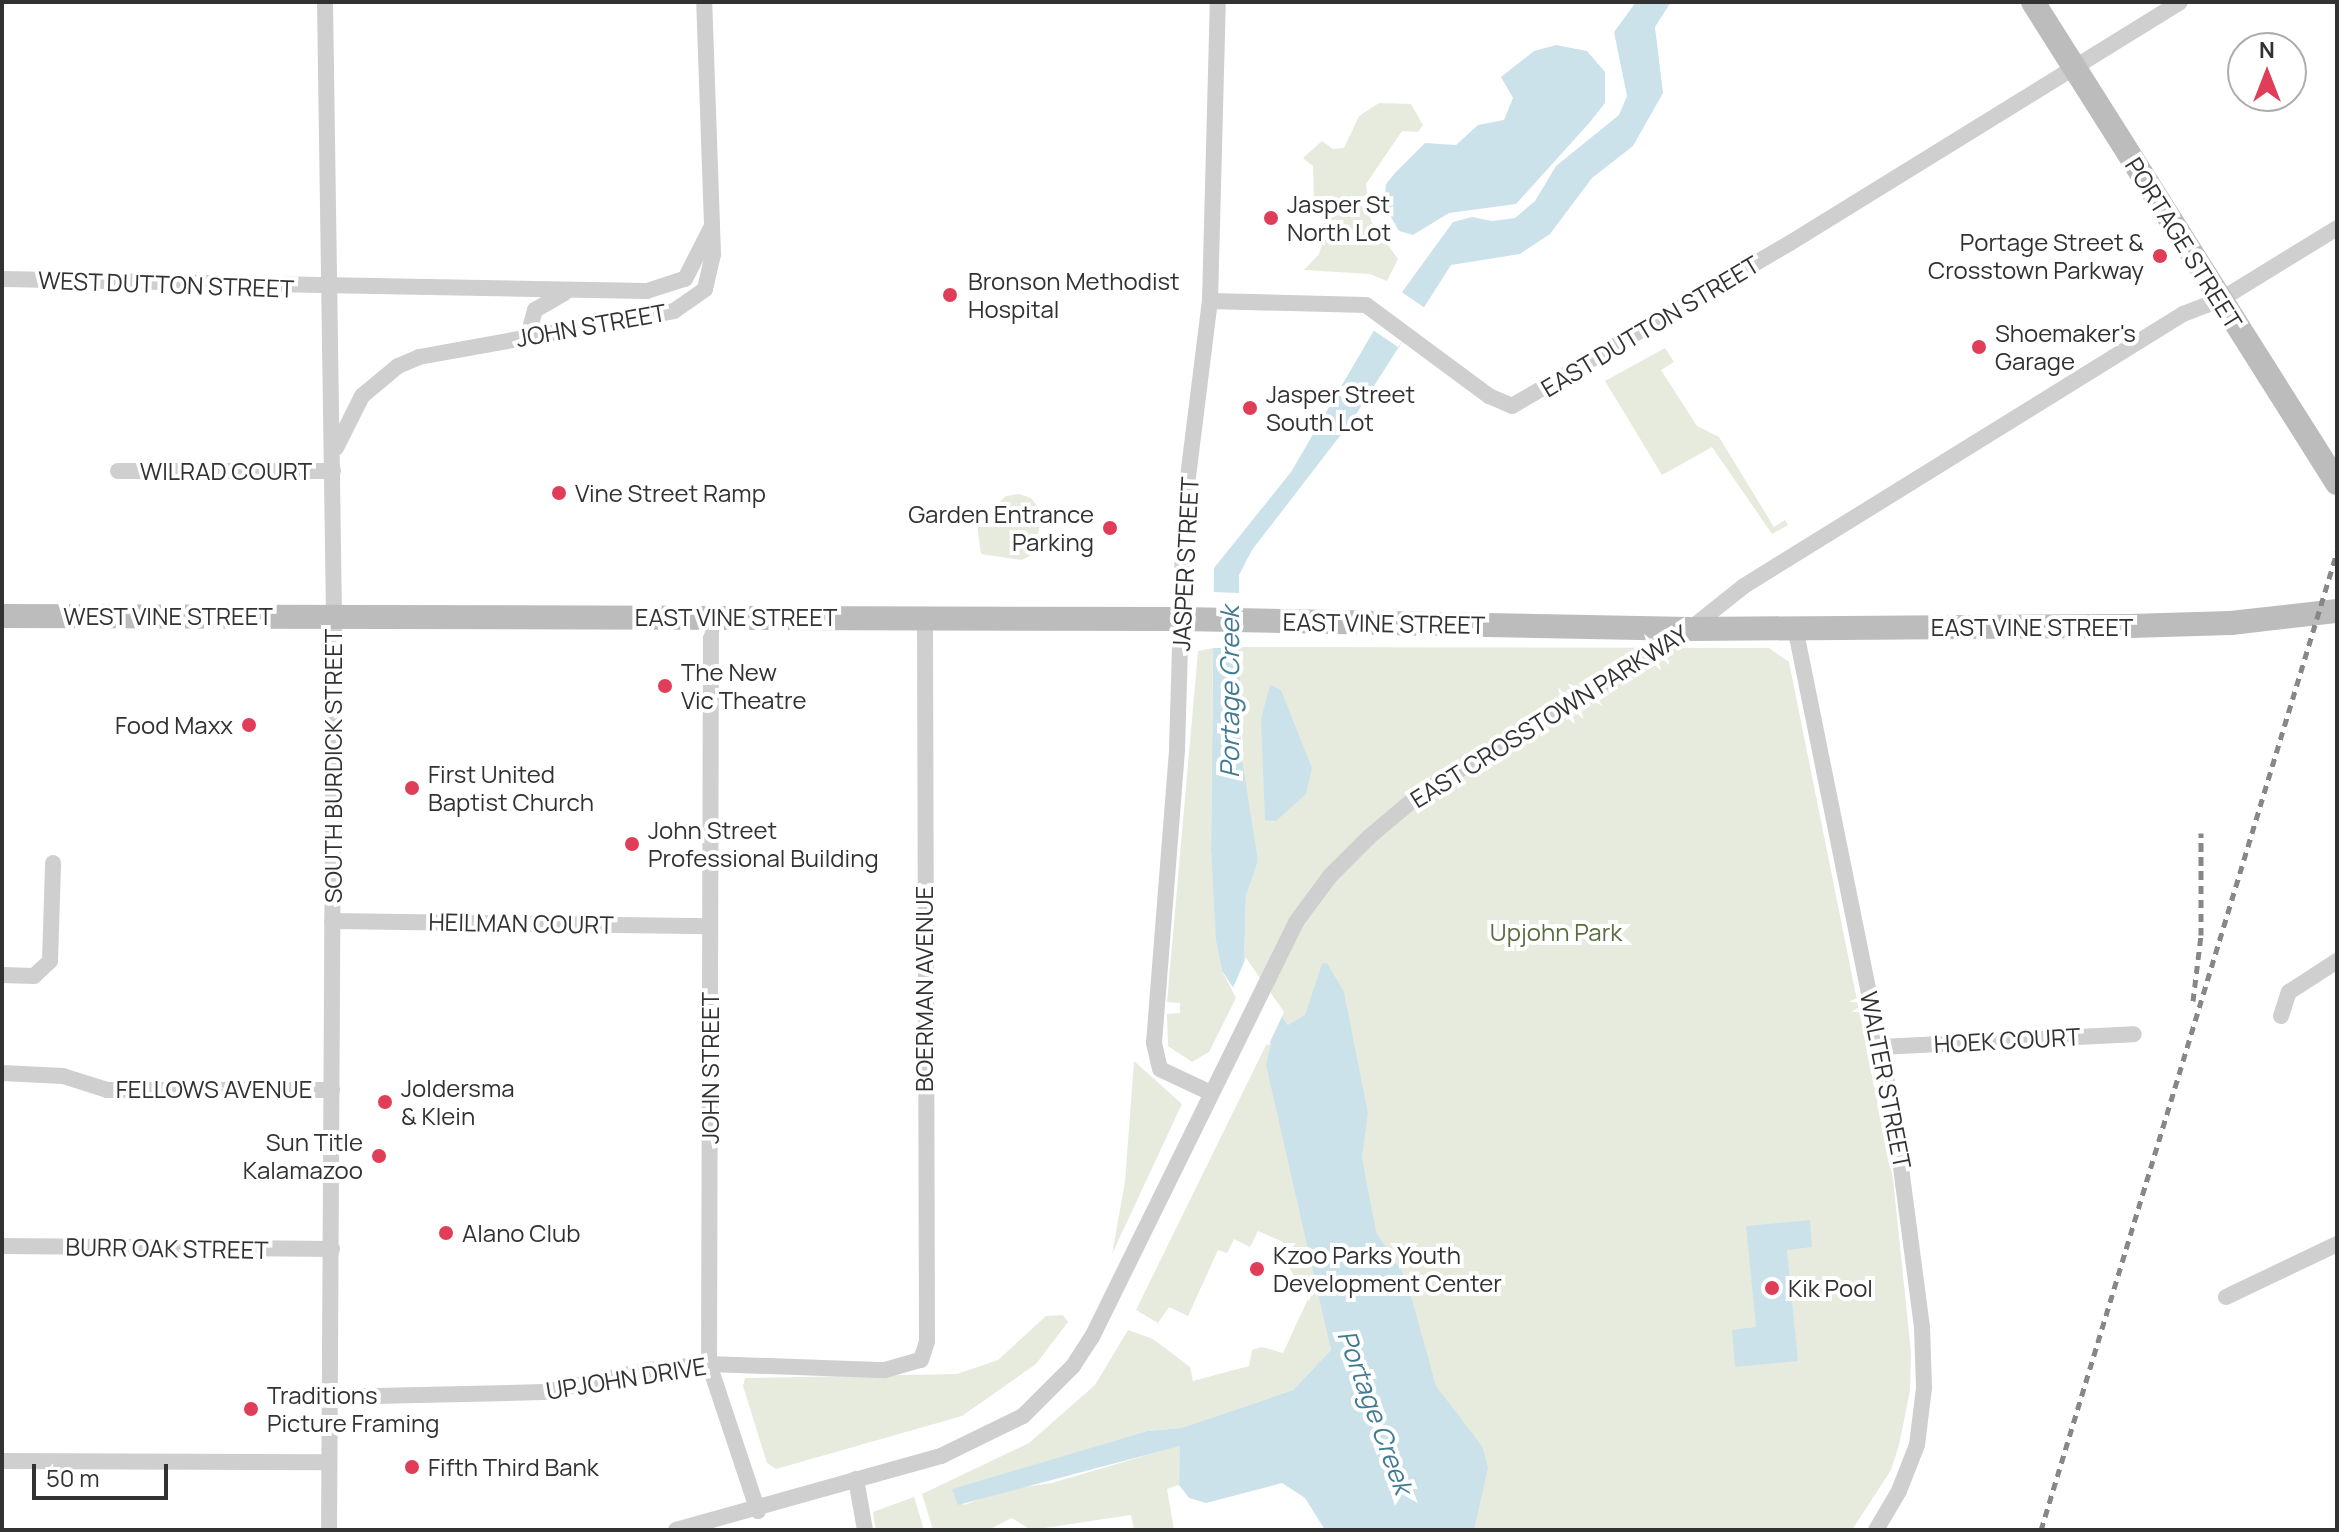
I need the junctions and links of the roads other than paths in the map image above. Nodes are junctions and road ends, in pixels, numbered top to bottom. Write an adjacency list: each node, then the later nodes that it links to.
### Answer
1 (325, 2): 10 (street, SOUTH BURDICK STREET)
2 (704, 2): 7 (street, JOHN STREET)
3 (1218, 2): 13 (street, JASPER STREET)
4 (2033, 2): 6 (street, PORTAGE STREET)
5 (2180, 2): 6 (street, EAST DUTTON STREET)
6 (2073, 68): 12 (street, PORTAGE STREET); 13 (street, EAST DUTTON STREET)
7 (711, 228): 11 (street); 14 (street, JOHN STREET)
8 (2337, 228): 12 (street, EAST CROSSTOWN PARKWAY)
9 (2, 279): 10 (street, WEST DUTTON STREET)
10 (330, 288): 11 (street); 15 (street, SOUTH BURDICK STREET)
11 (574, 290): 14 (street)
12 (2220, 300): 17 (street, PORTAGE STREET); 25 (street, EAST CROSSTOWN PARKWAY)
13 (1210, 301): 23 (street, JASPER STREET)
14 (528, 336): 15 (street, JOHN STREET)
15 (333, 465): 16 (street, WILRAD COURT); 20 (street, SOUTH BURDICK STREET)
16 (118, 471)
17 (2337, 483)
18 (2337, 611): 24 (street, EAST VINE STREET)
19 (2, 616): 20 (street, WEST VINE STREET)
20 (334, 616): 21 (street, EAST VINE STREET); 27 (street, SOUTH BURDICK STREET)
21 (711, 616): 22 (street, EAST VINE STREET); 28 (street, JOHN STREET)
22 (925, 618): 23 (street, EAST VINE STREET); 41 (street, BOERMAN AVENUE)
23 (1181, 619): 25 (street, EAST VINE STREET); 36 (street, JASPER STREET)
24 (1795, 627): 25 (street, EAST VINE STREET); 33 (street, WALTER STREET)
25 (1690, 629): 36 (street, EAST CROSSTOWN PARKWAY)
26 (53, 863): 30 (street)
27 (332, 921): 28 (street, HEILMAN COURT); 35 (street, SOUTH BURDICK STREET)
28 (710, 926): 42 (street, JOHN STREET)
29 (2337, 961): 31 (street)
30 (2, 975)
31 (2281, 1016)
32 (2134, 1034): 33 (street, HOEK COURT)
33 (1881, 1047): 51 (street, WALTER STREET)
34 (2, 1073): 35 (street, FELLOWS AVENUE)
35 (332, 1090): 39 (street, SOUTH BURDICK STREET)
36 (1211, 1093): 46 (street, EAST CROSSTOWN PARKWAY)
37 (2337, 1244): 40 (street)
38 (2, 1246): 39 (street, BURR OAK STREET)
39 (332, 1249): 43 (street, SOUTH BURDICK STREET)
40 (2226, 1297)
41 (921, 1360): 42 (street, UPJOHN DRIVE)
42 (709, 1364): 43 (street, UPJOHN DRIVE); 47 (street, JOHN STREET)
43 (329, 1397): 45 (street, SOUTH BURDICK STREET)
44 (2, 1461): 45 (street)
45 (328, 1462): 48 (street, SOUTH BURDICK STREET)
46 (856, 1479): 47 (street, EAST CROSSTOWN PARKWAY); 50 (street)
47 (758, 1511): 49 (street, EAST CROSSTOWN PARKWAY)
48 (329, 1530)
49 (676, 1530)
50 (865, 1530)
51 (1876, 1530)

